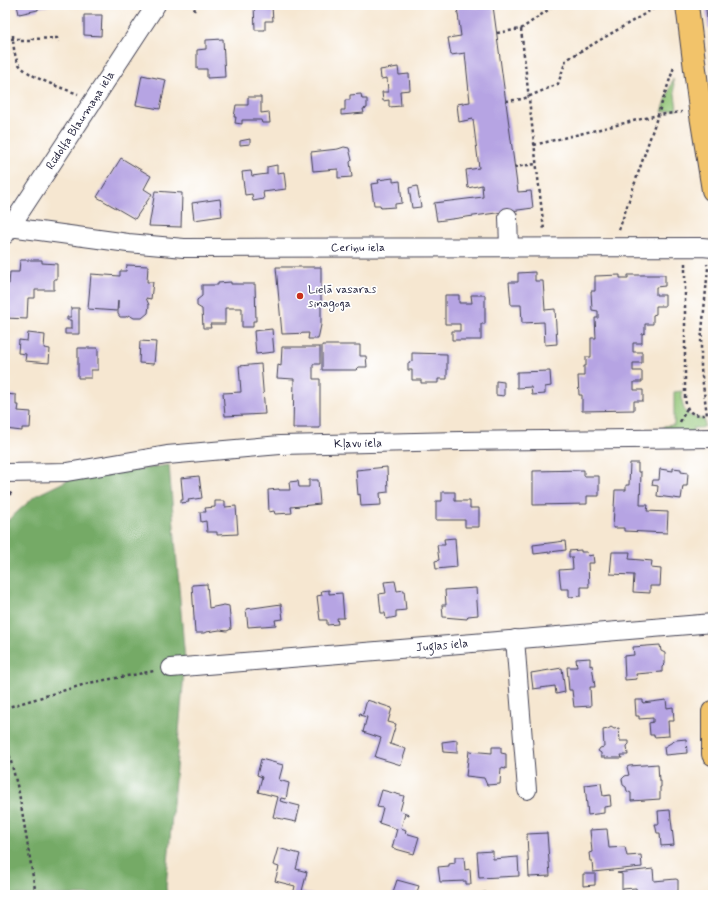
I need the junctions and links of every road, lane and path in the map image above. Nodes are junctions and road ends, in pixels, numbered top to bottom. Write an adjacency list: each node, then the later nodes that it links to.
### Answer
1 (156, 5): 16 (street, Rūdolfa Blaumaņa iela)
2 (196, 5): 8 (path)
3 (555, 5): 9 (path)
4 (640, 5): 7 (path)
5 (687, 5): 18 (main road)
6 (665, 7): 7 (path)
7 (653, 10): 15 (path)
8 (194, 11)
9 (521, 28): 10 (path); 15 (path)
10 (497, 33)
11 (13, 37): 12 (path); 13 (path); 16 (path)
12 (5, 39)
13 (58, 42)
14 (674, 67): 19 (path)
15 (529, 96): 17 (path); 20 (path)
16 (93, 101): 25 (street, Rūdolfa Blaumaņa iela)
17 (506, 101)
18 (700, 109): 19 (path); 23 (main road)
19 (658, 115): 20 (path); 28 (path)
20 (534, 145): 21 (path)
21 (536, 164): 22 (path); 26 (path)
22 (514, 167)
23 (713, 190)
24 (508, 217): 27 (street)
25 (7, 230): 27 (street, Ceriņu iela)
26 (544, 230)
27 (509, 247): 28 (street, Ceriņu iela)
28 (619, 247): 29 (street, Ceriņu iela)
29 (709, 254): 30 (path)
30 (685, 261)
31 (713, 438): 32 (street, Kļavu iela)
32 (5, 473)
33 (713, 623): 34 (street, Juglas iela)
34 (515, 639): 35 (street, Juglas iela); 40 (street)
35 (171, 668): 36 (path)
36 (5, 708)
37 (713, 712): 39 (main road)
38 (5, 738): 41 (path)
39 (713, 754)
40 (527, 790)
41 (36, 895)

